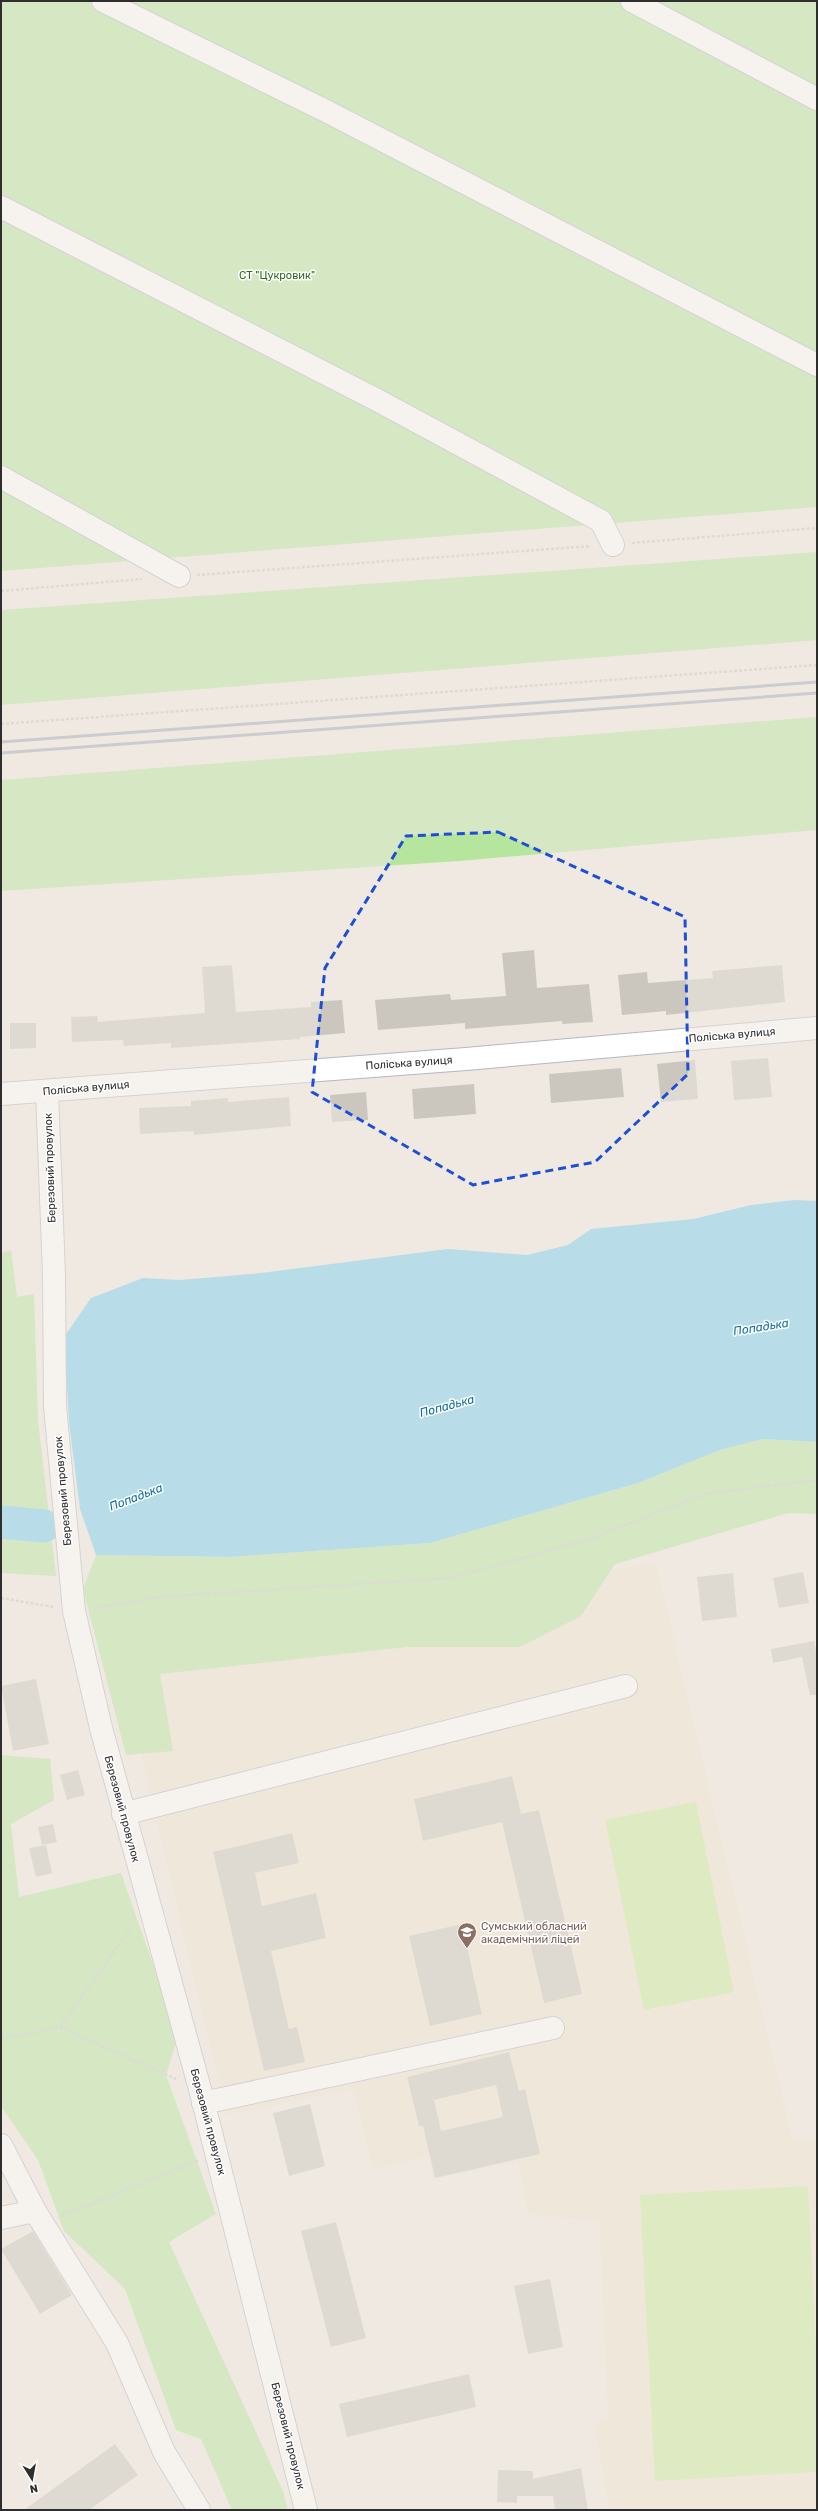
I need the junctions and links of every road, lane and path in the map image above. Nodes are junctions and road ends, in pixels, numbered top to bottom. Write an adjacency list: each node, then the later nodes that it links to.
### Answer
1 (103, 1): 5 (street)
2 (632, 1): 3 (street)
3 (817, 99)
4 (1, 207): 8 (street)
5 (817, 365)
6 (1, 477): 9 (street)
7 (817, 528): 8 (path)
8 (613, 545): 9 (path)
9 (179, 576)
10 (148, 579): 11 (path)
11 (1, 591)
12 (817, 665): 13 (path)
13 (1, 724)
14 (817, 1028): 15 (street, Поліська вулиця)
15 (47, 1091): 16 (street, Поліська вулиця); 19 (street, Березовий провулок)
16 (1, 1094)
17 (817, 1480): 19 (path)
18 (1, 1598): 19 (path)
19 (74, 1611): 21 (street, Березовий провулок)
20 (626, 1686): 21 (street)
21 (123, 1814): 22 (street, Березовий провулок)
22 (148, 1904): 23 (path); 26 (street, Березовий провулок)
23 (60, 2027): 25 (path); 26 (path)
24 (553, 2028): 26 (street)
25 (1, 2039)
26 (201, 2096): 28 (street, Березовий провулок)
27 (1, 2145): 29 (street)
28 (216, 2153): 30 (path); 33 (street, Березовий провулок)
29 (35, 2211): 31 (street); 32 (street)
30 (59, 2217)
31 (1, 2218)
32 (199, 2510)
33 (306, 2510)

